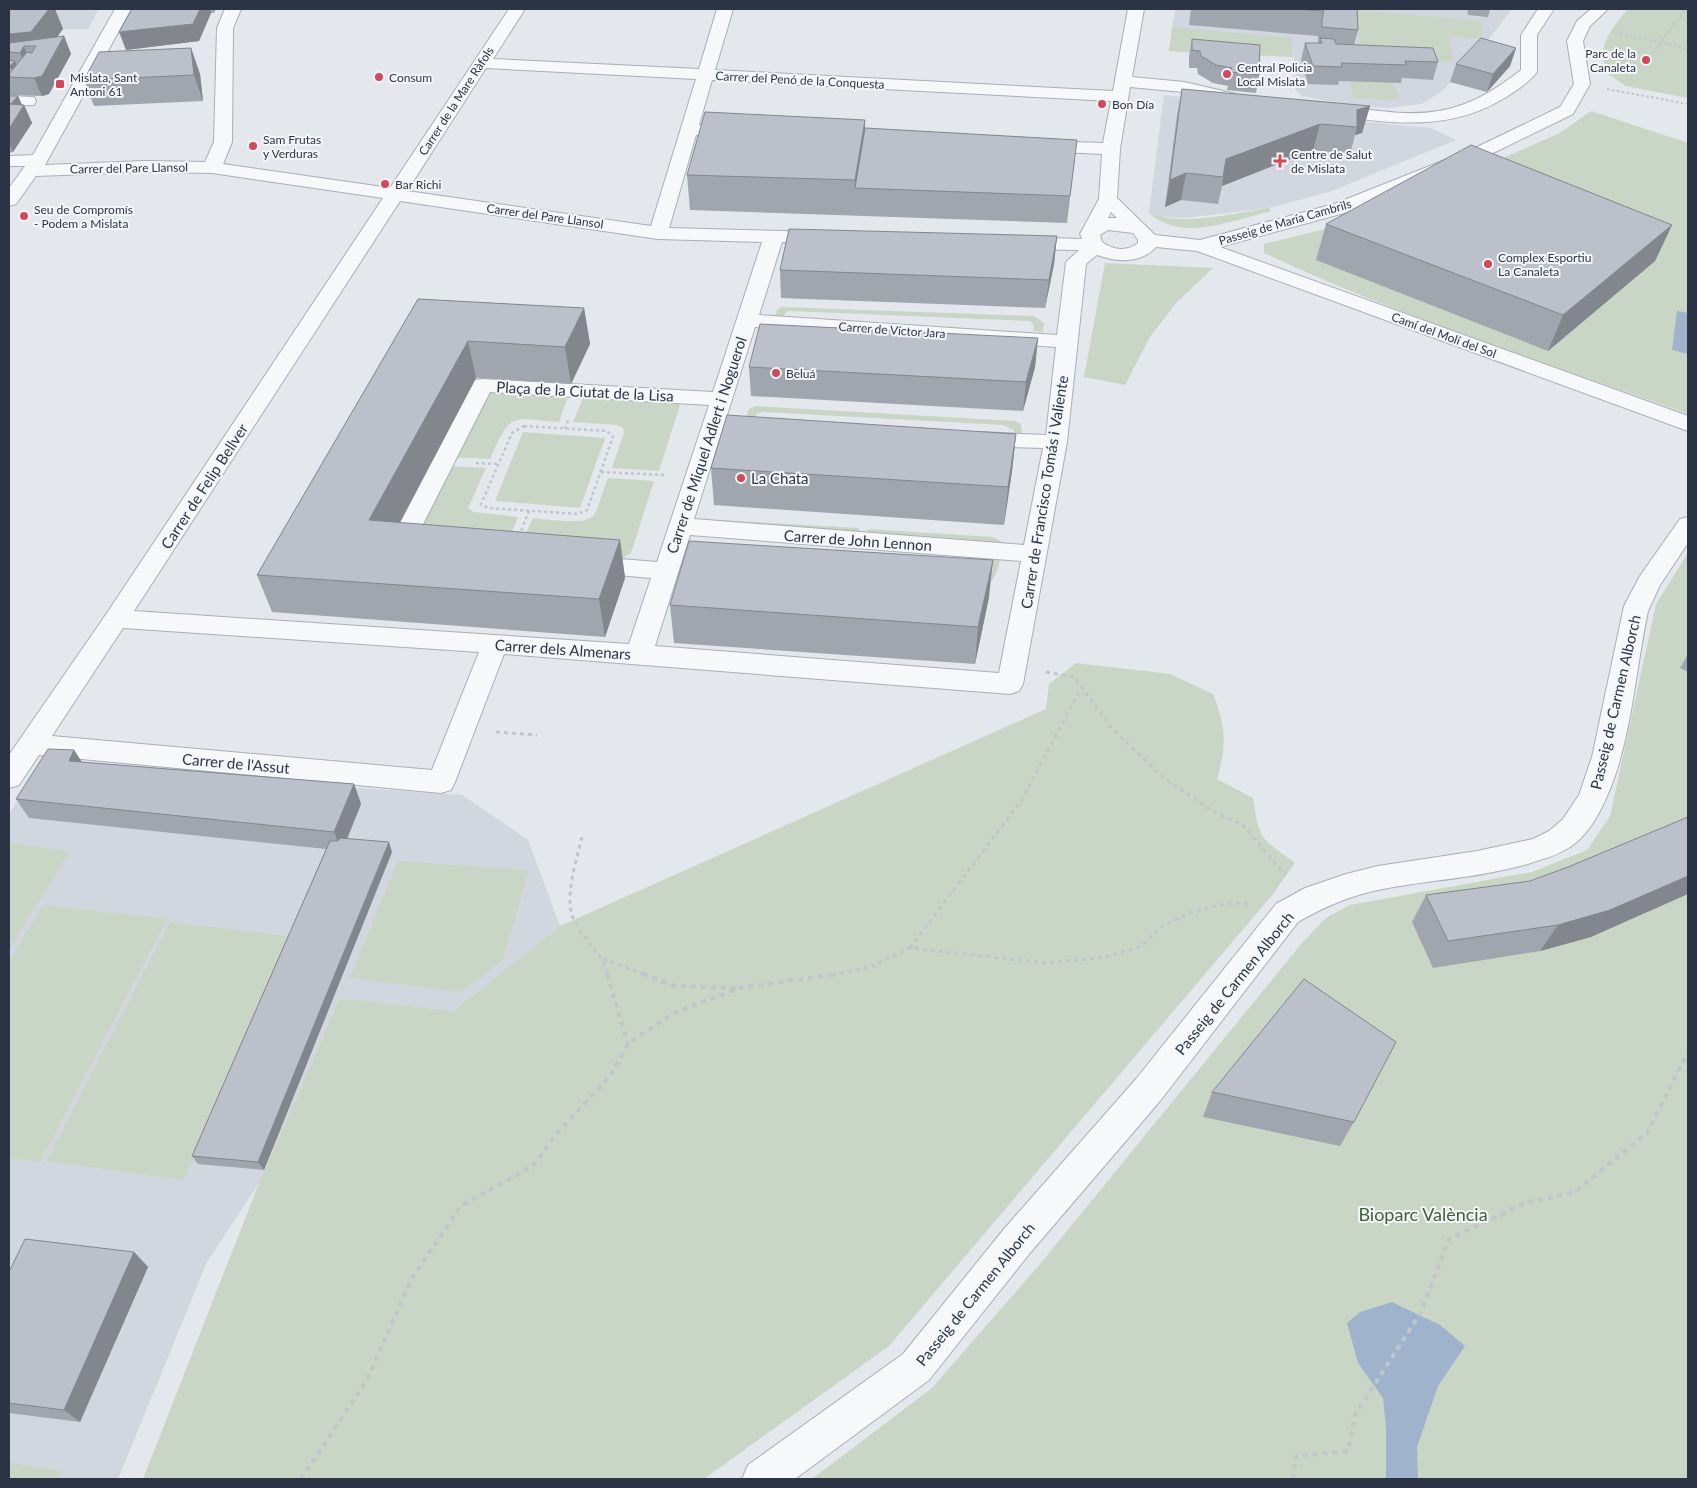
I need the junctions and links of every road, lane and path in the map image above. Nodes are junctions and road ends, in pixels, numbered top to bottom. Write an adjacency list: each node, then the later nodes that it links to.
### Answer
1 (123, 9): 29 (street)
2 (233, 9): 30 (street)
3 (517, 9): 13 (street, Carrer de la Mare Ràfols)
4 (725, 9): 14 (street)
5 (1136, 9): 16 (street)
6 (1546, 9): 21 (street)
7 (1600, 9): 9 (street)
8 (1686, 9): 10 (path)
9 (1583, 24): 10 (path); 15 (street)
10 (1660, 43): 11 (path); 12 (path)
11 (1688, 49)
12 (1653, 52)
13 (481, 63): 14 (street, Carrer del Penó de la Conquesta); 31 (street, Carrer de la Mare Ràfols)
14 (705, 75): 16 (street, Carrer del Penó de la Conquesta); 22 (street)
15 (1582, 84): 20 (path); 26 (street, Passeig de María Cambrils)
16 (1121, 89): 17 (street, Carrer del Penó de la Conquesta); 25 (street)
17 (1250, 100)
18 (9, 101): 19 (street)
19 (28, 101)
20 (1688, 104)
21 (1309, 107)
22 (690, 130): 23 (street); 34 (street)
23 (758, 133)
24 (1023, 145): 25 (street)
25 (1111, 149): 32 (street)
26 (1481, 152): 28 (street); 40 (street, Passeig de María Cambrils)
27 (9, 161): 29 (street, Carrer del Pare Llansol)
28 (1502, 161)
29 (35, 166): 30 (street, Carrer del Pare Llansol); 33 (street)
30 (212, 168): 31 (street, Carrer del Pare Llansol)
31 (396, 194): 34 (street, Carrer del Pare Llansol); 57 (street, Carrer de Felip Bellver)
32 (1108, 199): 35 (street); 38 (street)
33 (9, 200)
34 (658, 233): 36 (street, Carrer del Pare Llansol)
35 (1143, 235): 38 (street); 38 (street); 40 (street)
36 (774, 236): 37 (street, Carrer del Pare Llansol); 41 (street, Carrer de Miquel Adlert i Noguerol)
37 (847, 238)
38 (1093, 239): 39 (street); 42 (street, Carrer de Francisco Tomás i Valiente)
39 (1003, 242)
40 (1200, 246): 44 (street, Camí del Molí del Sol)
41 (746, 320): 42 (street, Carrer de Víctor Jara); 43 (street, Carrer de Miquel Adlert i Noguerol)
42 (1068, 342): 46 (street, Carrer de Francisco Tomás i Valiente)
43 (721, 399): 51 (street, Carrer de Miquel Adlert i Noguerol); 53 (street, Plaça de la Ciutat de la Lisa)
44 (1688, 424)
45 (958, 438): 46 (street)
46 (1056, 442): 54 (street, Carrer de Francisco Tomás i Valiente)
47 (601, 472): 48 (path); 49 (path); 49 (path)
48 (664, 476)
49 (528, 510): 52 (path)
50 (1688, 525): 67 (street, Passeig de Carmen Alborch)
51 (680, 526): 54 (street, Carrer de John Lennon); 56 (street, Carrer de Miquel Adlert i Noguerol)
52 (516, 542)
53 (426, 552)
54 (1036, 554): 60 (street, Carrer de Francisco Tomás i Valiente)
55 (567, 563): 56 (street)
56 (666, 571): 59 (street, Carrer de Miquel Adlert i Noguerol)
57 (116, 619): 58 (street, Carrer dels Almenars); 64 (street, Carrer de Felip Bellver)
58 (495, 645): 59 (street, Carrer dels Almenars); 62 (street)
59 (639, 654): 60 (street, Carrer dels Almenars)
60 (1012, 675): 61 (path)
61 (1081, 688): 67 (path); 68 (path)
62 (462, 729): 63 (path); 64 (street, Carrer de l'Assut)
63 (537, 735)
64 (31, 744): 65 (street, Carrer de Felip Bellver)
65 (9, 777)
66 (582, 837): 69 (path)
67 (1297, 906): 68 (path); 74 (street, Passeig de Carmen Alborch)
68 (910, 948): 70 (path)
69 (604, 959): 70 (path); 71 (path)
70 (740, 988): 71 (path)
71 (628, 1044): 73 (path)
72 (1688, 1052): 75 (path)
73 (301, 1479)
74 (762, 1479)
75 (1293, 1479)

